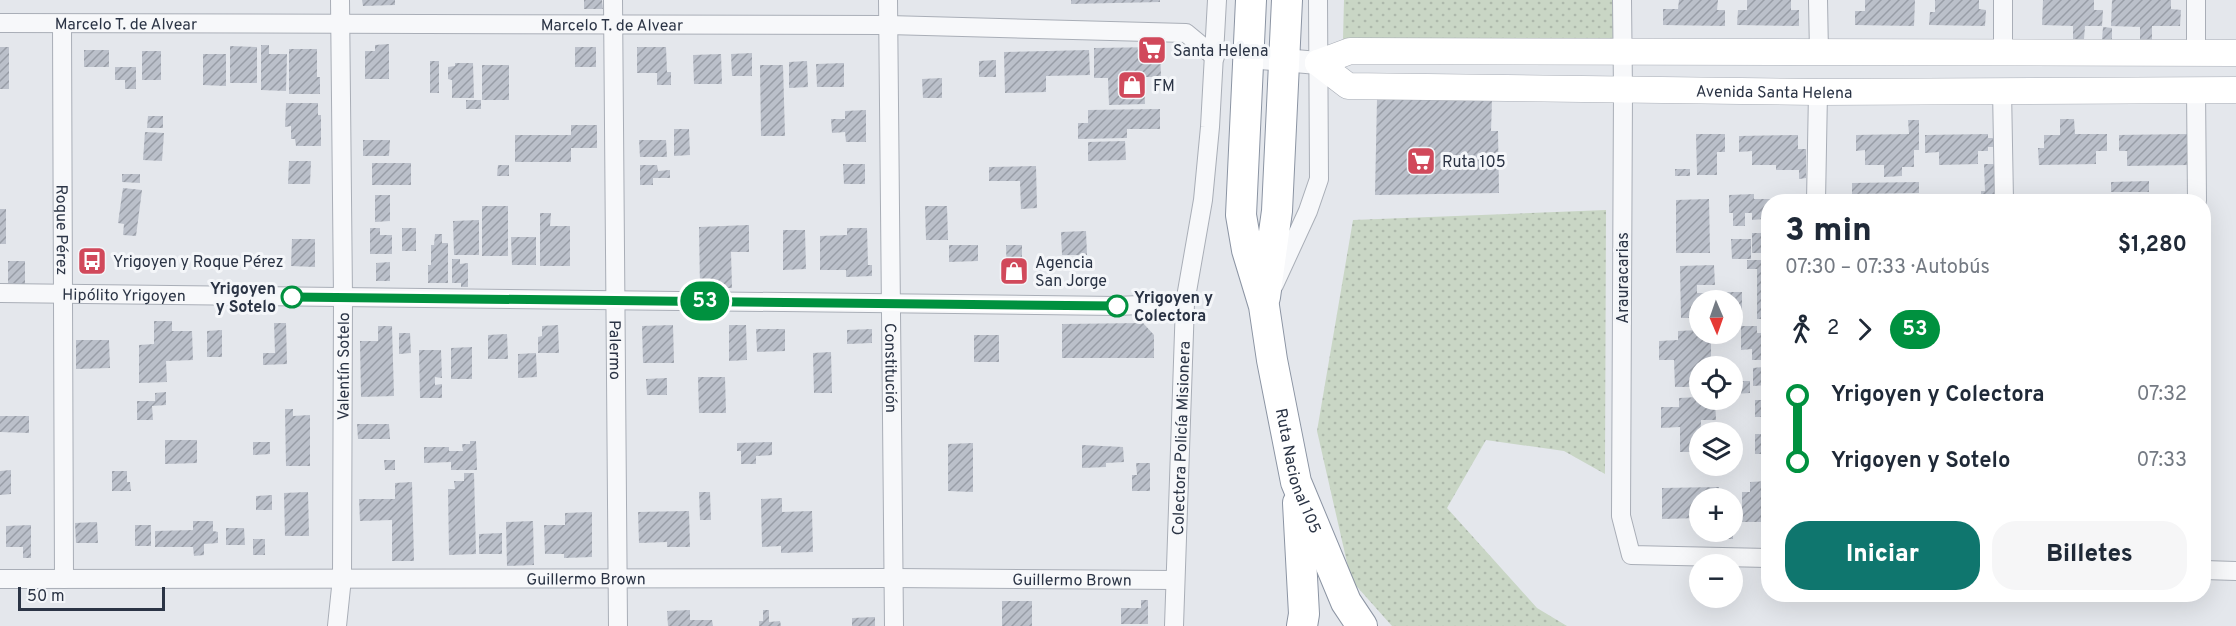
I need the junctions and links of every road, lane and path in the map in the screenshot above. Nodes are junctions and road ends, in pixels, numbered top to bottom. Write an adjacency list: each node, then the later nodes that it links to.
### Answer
1 (340, 0): 14 (street, Valentín Sotelo)
2 (613, 0): 15 (street, Palermo)
3 (888, 0): 16 (street, Constitución)
4 (1217, 0): 22 (street, Colectora Policía Misionera)
5 (1251, 0): 23 (highway, Ruta Nacional 105)
6 (1287, 0): 24 (highway, Ruta Nacional 105)
7 (1318, 0): 25 (street)
8 (1622, 0): 17 (street, Arauracarias)
9 (1818, 0): 18 (street)
10 (2003, 0): 19 (street)
11 (2196, 0): 20 (street)
12 (0, 23): 13 (street, Marcelo T. de Alvear)
13 (62, 24): 14 (street, Marcelo T. de Alvear); 35 (street, Roque Pérez)
14 (339, 25): 15 (street, Marcelo T. de Alvear); 36 (street, Valentín Sotelo)
15 (613, 25): 16 (street, Marcelo T. de Alvear); 37 (street, Palermo)
16 (888, 25): 22 (street, Marcelo T. de Alvear); 38 (street, Constitución)
17 (1623, 53): 18 (main road); 25 (main road); 27 (street, Arauracarias)
18 (1819, 53): 19 (main road)
19 (2003, 53): 20 (main road)
20 (2196, 53): 21 (main road)
21 (2236, 53)
22 (1215, 57): 23 (street); 39 (street, Colectora Policía Misionera)
23 (1248, 57): 24 (street); 40 (highway, Ruta Nacional 105)
24 (1283, 60): 25 (street); 40 (highway, Ruta Nacional 105)
25 (1318, 63): 27 (main road, Avenida Santa Helena); 40 (street)
26 (2002, 89): 28 (main road, Avenida Santa Helena); 30 (main road, Avenida Santa Helena); 32 (street)
27 (1623, 90): 30 (main road, Avenida Santa Helena); 42 (street, Arauracarias)
28 (2196, 90): 29 (main road, Avenida Santa Helena); 33 (street)
29 (2236, 90)
30 (1818, 92): 31 (street)
31 (1816, 194)
32 (2004, 194)
33 (2197, 194)
34 (0, 293): 35 (street, Hipólito Yrigoyen)
35 (64, 294): 36 (street, Hipólito Yrigoyen); 49 (street, Roque Pérez)
36 (343, 297): 37 (street, Hipólito Yrigoyen); 45 (street, Valentín Sotelo)
37 (615, 300): 38 (street, Hipólito Yrigoyen); 46 (street, Palermo)
38 (891, 303): 39 (street, Hipólito Yrigoyen); 47 (street, Constitución)
39 (1185, 303): 50 (street, Colectora Policía Misionera)
40 (1264, 306): 41 (highway, Ruta Nacional 105)
41 (1296, 482): 55 (highway); 56 (highway, Ruta Nacional 105)
42 (1761, 558)
43 (2211, 570): 44 (street)
44 (2236, 571)
45 (342, 578): 46 (street, Guillermo Brown); 49 (street, Guillermo Brown); 51 (street, Valentín Sotelo)
46 (618, 578): 47 (street, Guillermo Brown); 52 (street, Palermo)
47 (893, 578): 50 (street, Guillermo Brown); 53 (street, Constitución)
48 (0, 579): 49 (street, Guillermo Brown)
49 (64, 579)
50 (1174, 580): 54 (street, Colectora Policía Misionera)
51 (337, 626)
52 (618, 626)
53 (894, 626)
54 (1174, 626)
55 (1302, 626)
56 (1362, 626)

